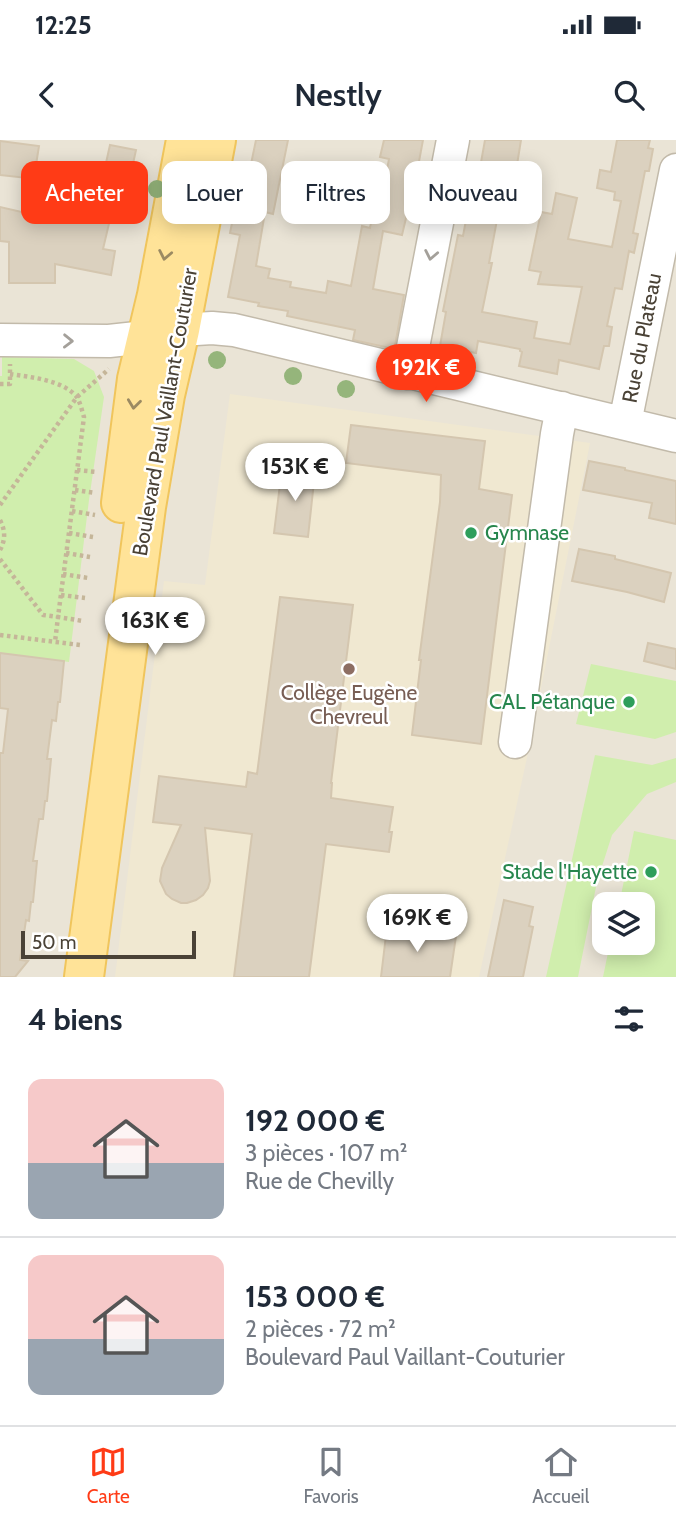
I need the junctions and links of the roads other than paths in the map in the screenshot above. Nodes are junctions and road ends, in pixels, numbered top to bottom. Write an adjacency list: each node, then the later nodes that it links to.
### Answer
1 (186, 140): 5 (main road, Boulevard Paul Vaillant-Couturier, one-way to 5)
2 (216, 140): 5 (main road, Boulevard Paul Vaillant-Couturier)
3 (453, 140): 7 (street, one-way to 7)
4 (676, 170): 9 (street, Rue du Plateau)
5 (163, 333): 6 (street, one-way to 5); 7 (street); 12 (main road, Boulevard Paul Vaillant-Couturier, one-way to 12); 13 (main road, Boulevard Paul Vaillant-Couturier)
6 (5, 348)
7 (408, 373): 8 (street)
8 (562, 408): 9 (street); 11 (street)
9 (625, 423): 10 (street)
10 (676, 436)
11 (515, 742)
12 (60, 977)
13 (84, 977)

